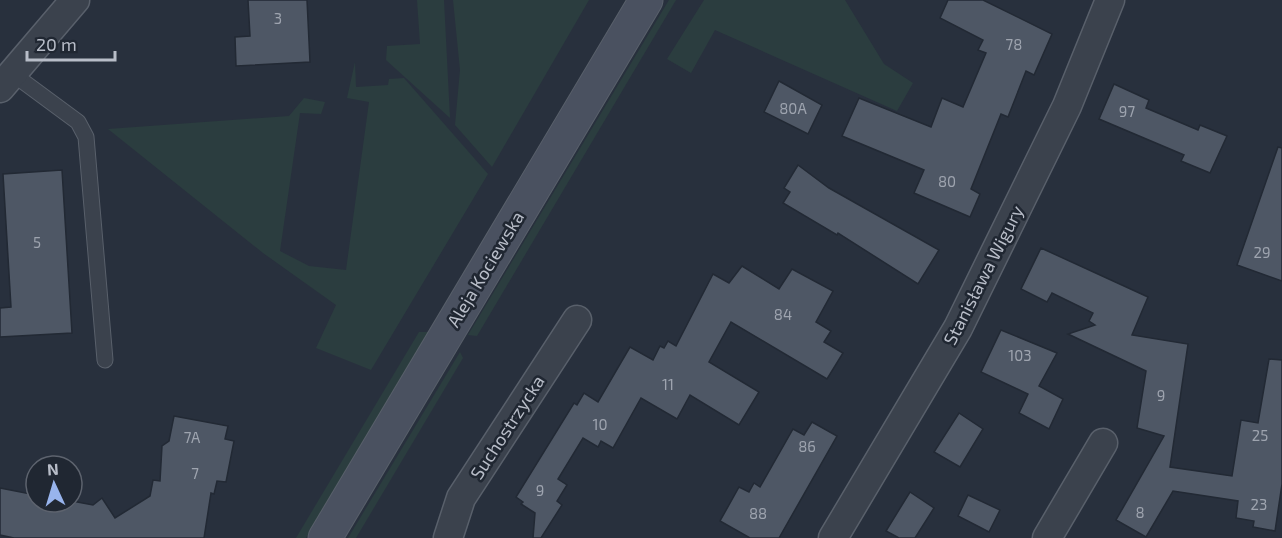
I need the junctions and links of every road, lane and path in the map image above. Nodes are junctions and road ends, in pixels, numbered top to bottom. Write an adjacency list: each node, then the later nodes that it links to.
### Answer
1 (75, 0): 4 (street)
2 (646, 0): 8 (street, Aleja Kociewska)
3 (1110, 0): 10 (street, Stanisława Wigury)
4 (6, 81): 6 (lane)
5 (577, 320): 9 (street, Suchostrzycka)
6 (105, 360)
7 (1103, 443): 11 (street)
8 (325, 538)
9 (448, 538)
10 (833, 538)
11 (1047, 538)

